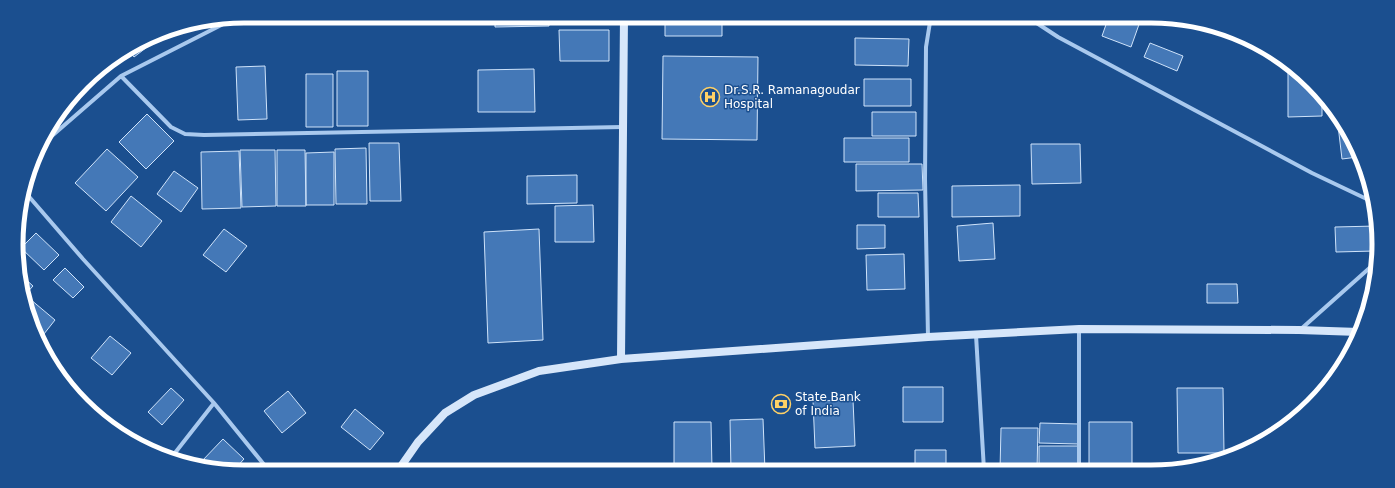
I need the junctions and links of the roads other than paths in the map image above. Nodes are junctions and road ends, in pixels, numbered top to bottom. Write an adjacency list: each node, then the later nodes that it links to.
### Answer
1 (624, 23): 6 (street)
2 (930, 23): 15 (street)
3 (1037, 23): 9 (street)
4 (223, 24): 5 (street)
5 (121, 76): 6 (street); 7 (street)
6 (622, 127): 16 (street)
7 (51, 137)
8 (28, 196): 17 (street)
9 (1368, 199)
10 (1371, 267): 12 (street)
11 (1079, 329): 12 (street); 14 (street); 22 (street)
12 (1299, 330): 13 (street)
13 (1354, 332)
14 (976, 334): 15 (street); 21 (street)
15 (928, 337): 16 (street)
16 (621, 359): 20 (street)
17 (214, 403): 18 (street); 19 (street)
18 (175, 453)
19 (264, 465)
20 (403, 465)
21 (984, 465)
22 (1079, 465)

